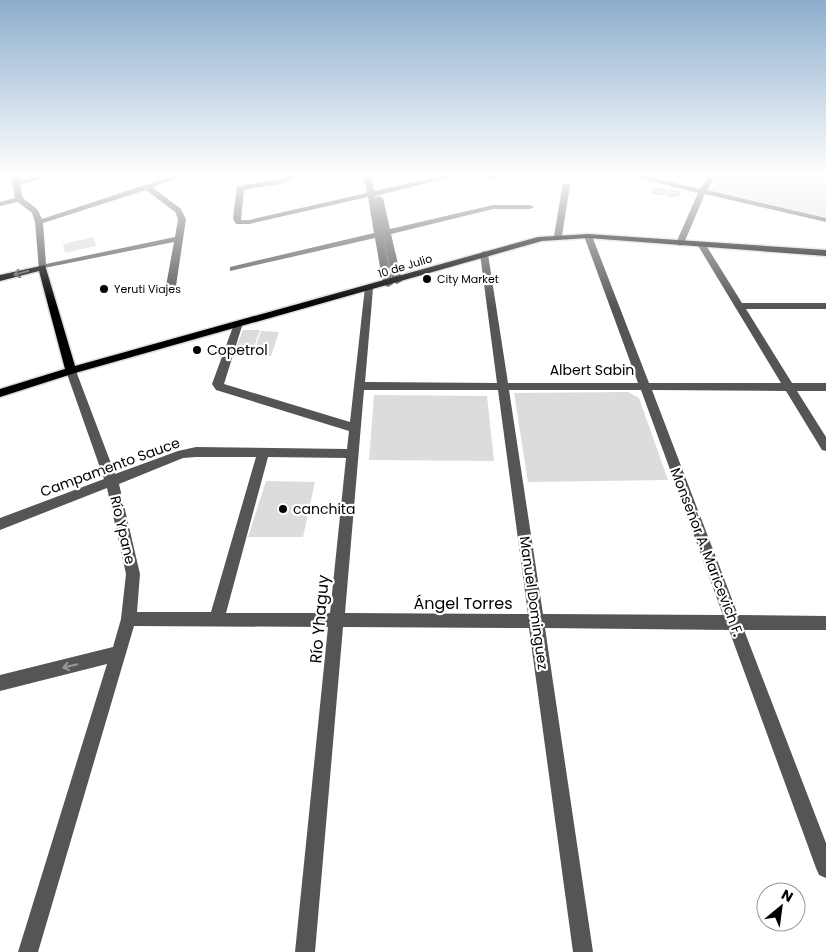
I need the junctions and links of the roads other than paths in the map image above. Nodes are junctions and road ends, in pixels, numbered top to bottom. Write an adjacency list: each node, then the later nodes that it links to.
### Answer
1 (38, 218): 10 (street)
2 (50, 218): 10 (street)
3 (182, 218): 14 (street)
4 (237, 218): 5 (street)
5 (264, 218)
6 (379, 218): 11 (street)
7 (447, 218): 11 (street)
8 (561, 218): 12 (street)
9 (690, 218): 15 (street)
10 (39, 222): 19 (street, Río Ypane)
11 (382, 235): 20 (street); 22 (street)
12 (558, 236): 13 (main road, 10 de Julio); 18 (main road, 10 de Julio)
13 (588, 236): 15 (main road, 10 de Julio); 29 (street, Monseñor A. Maricevich F.)
14 (178, 239): 19 (street); 23 (street)
15 (680, 242): 16 (main road, 10 de Julio)
16 (701, 244): 17 (main road, 10 de Julio); 25 (street)
17 (826, 253)
18 (484, 254): 22 (main road, 10 de Julio); 31 (street, Manuel Dominguez)
19 (42, 267): 21 (main road, one-way to 21); 28 (main road, Río Ypane)
20 (233, 269)
21 (0, 278)
22 (392, 282): 24 (main road, 10 de Julio)
23 (171, 286)
24 (368, 290): 27 (main road, 10 de Julio); 30 (street, Río Yhaguy)
25 (740, 306): 26 (street); 32 (street)
26 (826, 306)
27 (237, 326): 28 (main road, 10 de Julio); 35 (street)
28 (71, 371): 34 (main road, 10 de Julio); 39 (street, Río Ypane)
29 (644, 385): 31 (street, Albert Sabin); 32 (street, Albert Sabin); 45 (street, Monseñor A. Maricevich F.)
30 (358, 386): 31 (street, Albert Sabin); 35 (street, Río Yhaguy)
31 (503, 386): 44 (street, Manuel Dominguez)
32 (789, 387): 33 (street, Albert Sabin); 36 (street)
33 (826, 387)
34 (0, 393)
35 (354, 428): 38 (street, Río Yhaguy)
36 (826, 447)
37 (263, 454): 38 (street, Campamento Sauce); 39 (street, Campamento Sauce); 42 (street)
38 (353, 454): 43 (street, Río Yhaguy)
39 (112, 482): 40 (street, Campamento Sauce); 41 (street, Río Ypane)
40 (0, 524)
41 (129, 619): 42 (street, Ángel Torres); 47 (street, Río Ypane)
42 (217, 619): 43 (street, Ángel Torres)
43 (336, 620): 44 (street, Ángel Torres); 51 (street, Río Yhaguy)
44 (536, 621): 45 (street, Ángel Torres); 52 (street, Manuel Dominguez)
45 (734, 622): 46 (street, Ángel Torres); 49 (street, Monseñor A. Maricevich F.)
46 (826, 623)
47 (117, 654): 48 (street, one-way to 48); 50 (street, Río Ypane)
48 (0, 683)
49 (826, 868)
50 (28, 952)
51 (306, 952)
52 (583, 952)

